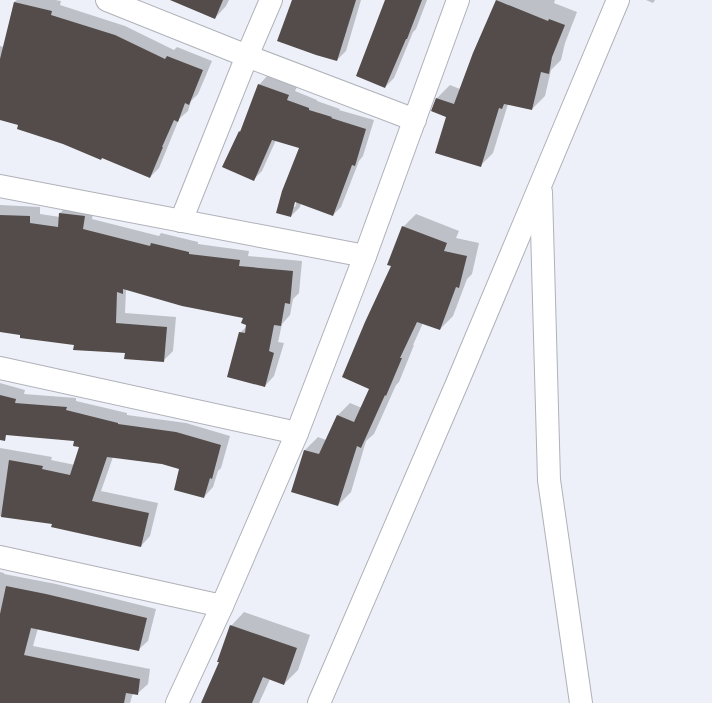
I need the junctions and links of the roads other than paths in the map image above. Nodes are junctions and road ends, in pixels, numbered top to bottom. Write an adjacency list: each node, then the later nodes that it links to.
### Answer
1 (107, 0): 5 (street)
2 (271, 0): 5 (street)
3 (458, 0): 6 (street)
4 (618, 0): 7 (street)
5 (247, 56): 6 (street); 9 (street)
6 (415, 120): 10 (street)
7 (540, 185): 16 (street); 17 (street)
8 (0, 186): 9 (street)
9 (181, 221): 10 (street)
10 (365, 256): 12 (street)
11 (0, 368): 12 (street)
12 (297, 433): 14 (street)
13 (0, 556): 14 (street)
14 (222, 606): 15 (street)
15 (176, 703)
16 (319, 703)
17 (581, 703)

